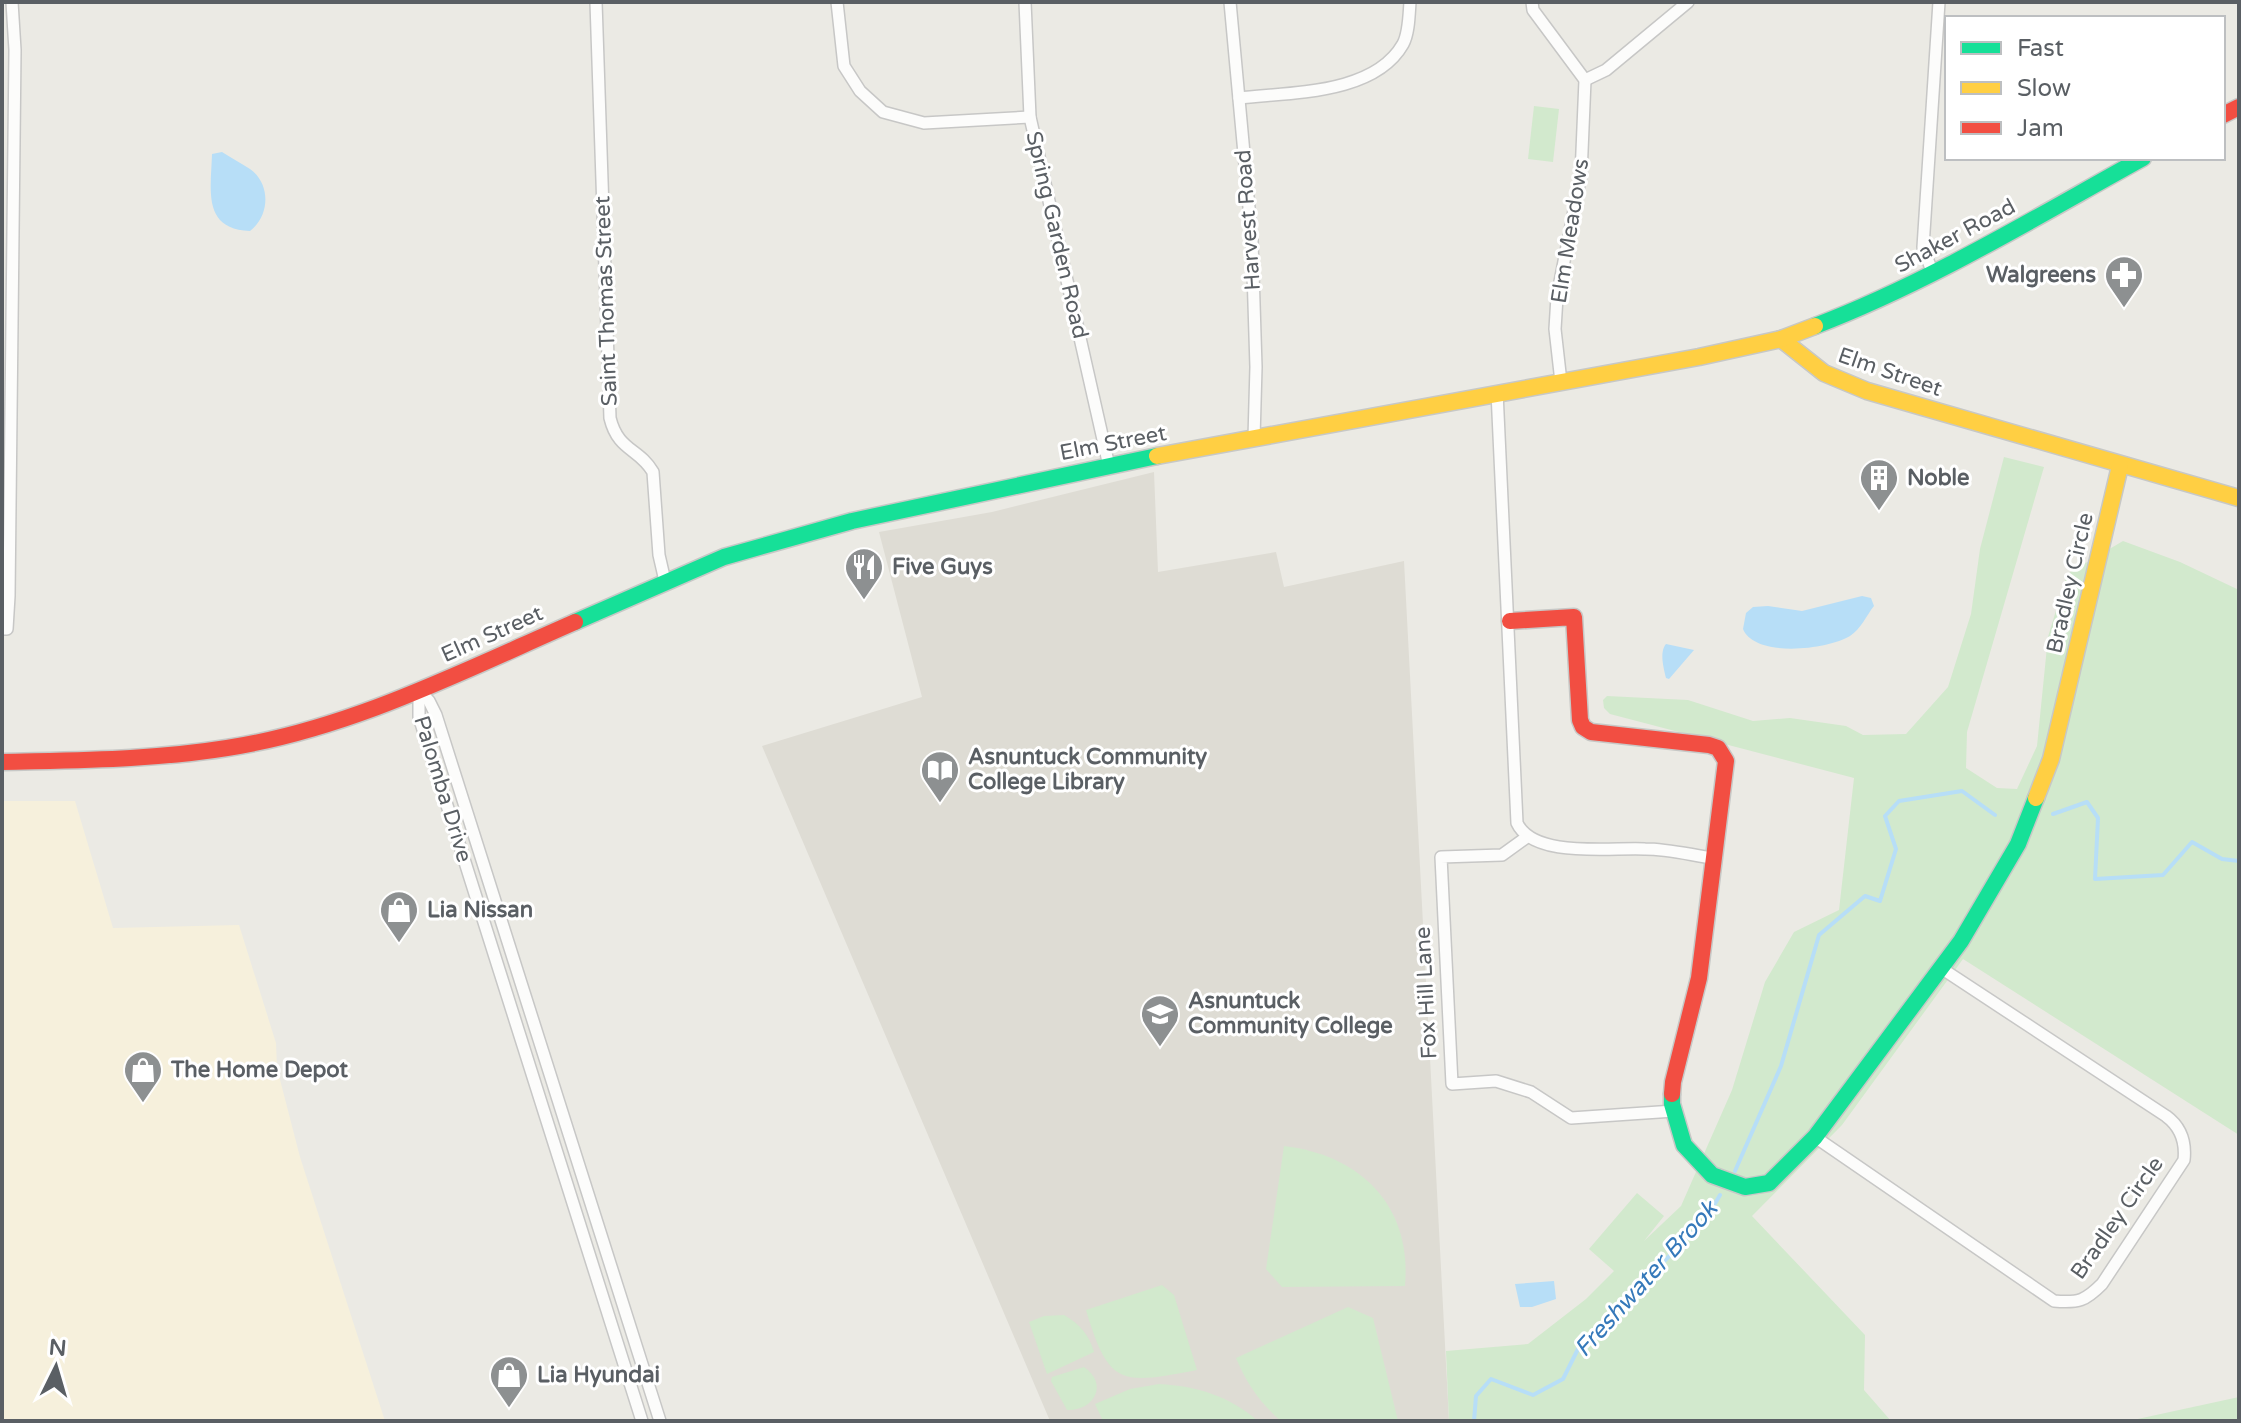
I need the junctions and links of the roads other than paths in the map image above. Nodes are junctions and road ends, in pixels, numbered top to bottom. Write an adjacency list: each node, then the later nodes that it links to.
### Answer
1 (12, 2): 24 (street)
2 (596, 2): 22 (street, Saint Thomas Street)
3 (837, 2): 12 (street)
4 (1025, 2): 12 (street, Spring Garden Road)
5 (1230, 2): 11 (street, Harvest Road)
6 (1410, 2): 11 (street)
7 (1532, 2): 10 (street)
8 (1688, 2): 10 (street)
9 (1939, 2): 14 (street)
10 (1585, 80): 16 (street, Elm Meadows)
11 (1239, 98): 18 (street, Harvest Road)
12 (1030, 117): 19 (street, Spring Garden Road)
13 (2139, 160): 14 (main road, Shaker Road)
14 (1933, 274): 15 (main road, Shaker Road)
15 (1781, 339): 16 (main road, Elm Street); 20 (main road, Elm Street)
16 (1561, 382): 17 (main road, Elm Street)
17 (1497, 392): 18 (main road, Elm Street); 23 (street)
18 (1254, 438): 19 (main road, Elm Street)
19 (1109, 466): 22 (main road, Elm Street)
20 (2120, 466): 21 (main road, Elm Street); 29 (main road, Bradley Circle)
21 (2239, 498)
22 (665, 581): 25 (main road, Elm Street)
23 (1510, 621): 27 (street); 28 (main road)
24 (2, 629)
25 (419, 690): 26 (main road, Elm Street); 32 (street, Palomba Drive); 33 (street, Palomba Drive)
26 (2, 762)
27 (1527, 837): 28 (street); 30 (street, Fox Hill Lane)
28 (1713, 858): 30 (main road)
29 (1941, 968): 31 (main road, Bradley Circle); 31 (street, Bradley Circle)
30 (1674, 1111): 31 (main road, Bradley Circle)
31 (1815, 1137)
32 (617, 1287): 33 (street); 35 (street, Palomba Drive)
33 (604, 1305): 34 (street, Palomba Drive)
34 (642, 1421)
35 (660, 1421)

